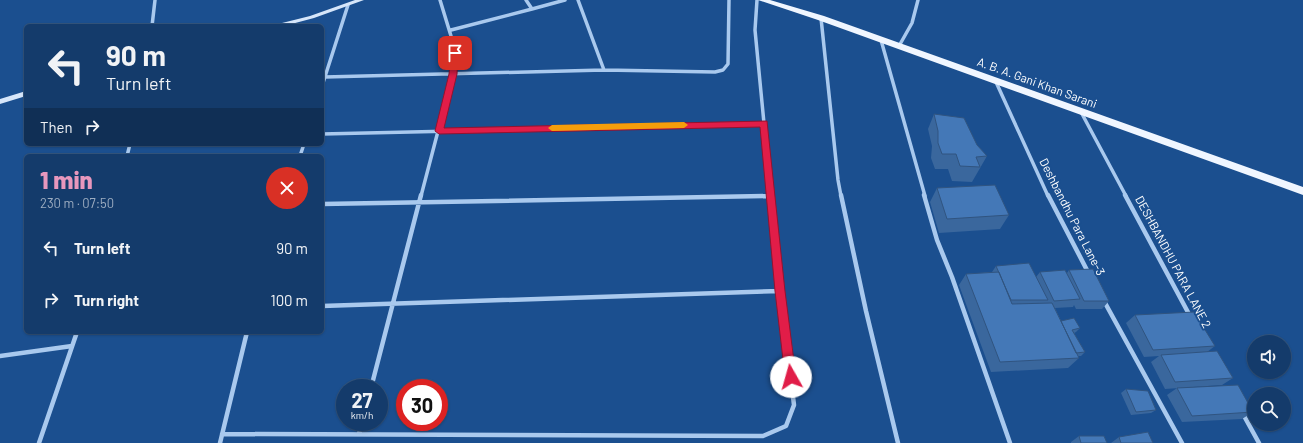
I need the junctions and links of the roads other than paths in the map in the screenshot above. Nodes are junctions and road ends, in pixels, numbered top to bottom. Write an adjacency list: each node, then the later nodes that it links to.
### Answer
1 (155, 0): 14 (street)
2 (361, 0): 11 (main road)
3 (440, 0): 16 (street)
4 (526, 0): 12 (street)
5 (565, 0): 12 (street)
6 (578, 0): 19 (street)
7 (729, 0): 19 (street)
8 (757, 0): 27 (street)
9 (762, 0): 13 (main road, A. B. A. Gani Khan Sarani)
10 (918, 0): 18 (street)
11 (348, 5): 15 (main road); 21 (street)
12 (532, 9): 16 (street)
13 (821, 18): 17 (main road, A. B. A. Gani Khan Sarani); 51 (street)
14 (152, 24)
15 (284, 24)
16 (451, 30): 20 (street)
17 (881, 40): 18 (main road, A. B. A. Gani Khan Sarani); 52 (street)
18 (899, 46): 23 (main road, A. B. A. Gani Khan Sarani)
19 (604, 70): 20 (street)
20 (453, 74): 21 (street); 28 (street)
21 (325, 77): 22 (street)
22 (324, 80)
23 (996, 82): 26 (main road, A. B. A. Gani Khan Sarani); 34 (street, Deshbandhu Para Lane-3)
24 (24, 95): 25 (main road)
25 (0, 102)
26 (1081, 112): 30 (main road, A. B. A. Gani Khan Sarani); 39 (street, DESHBANDHU PARA LANE 2)
27 (764, 124): 28 (street); 31 (street)
28 (439, 131): 29 (street); 32 (street)
29 (324, 134)
30 (1303, 191)
31 (770, 196): 32 (street); 35 (street)
32 (421, 202): 33 (street); 37 (street)
33 (324, 204)
34 (1092, 279)
35 (780, 291): 37 (street); 48 (street)
36 (1100, 294): 53 (street, Deshbandhu Para Lane-3)
37 (393, 304): 38 (street); 44 (street)
38 (324, 306)
39 (1193, 321)
40 (76, 334): 42 (street)
41 (247, 334): 47 (street)
42 (72, 346): 43 (street); 49 (street)
43 (0, 356)
44 (373, 379)
45 (1241, 409): 54 (street)
46 (360, 431): 48 (street)
47 (222, 434): 48 (street); 50 (street)
48 (359, 434)
49 (39, 443)
50 (220, 443)
51 (898, 443)
52 (1010, 443)
53 (1182, 443)
54 (1259, 443)

